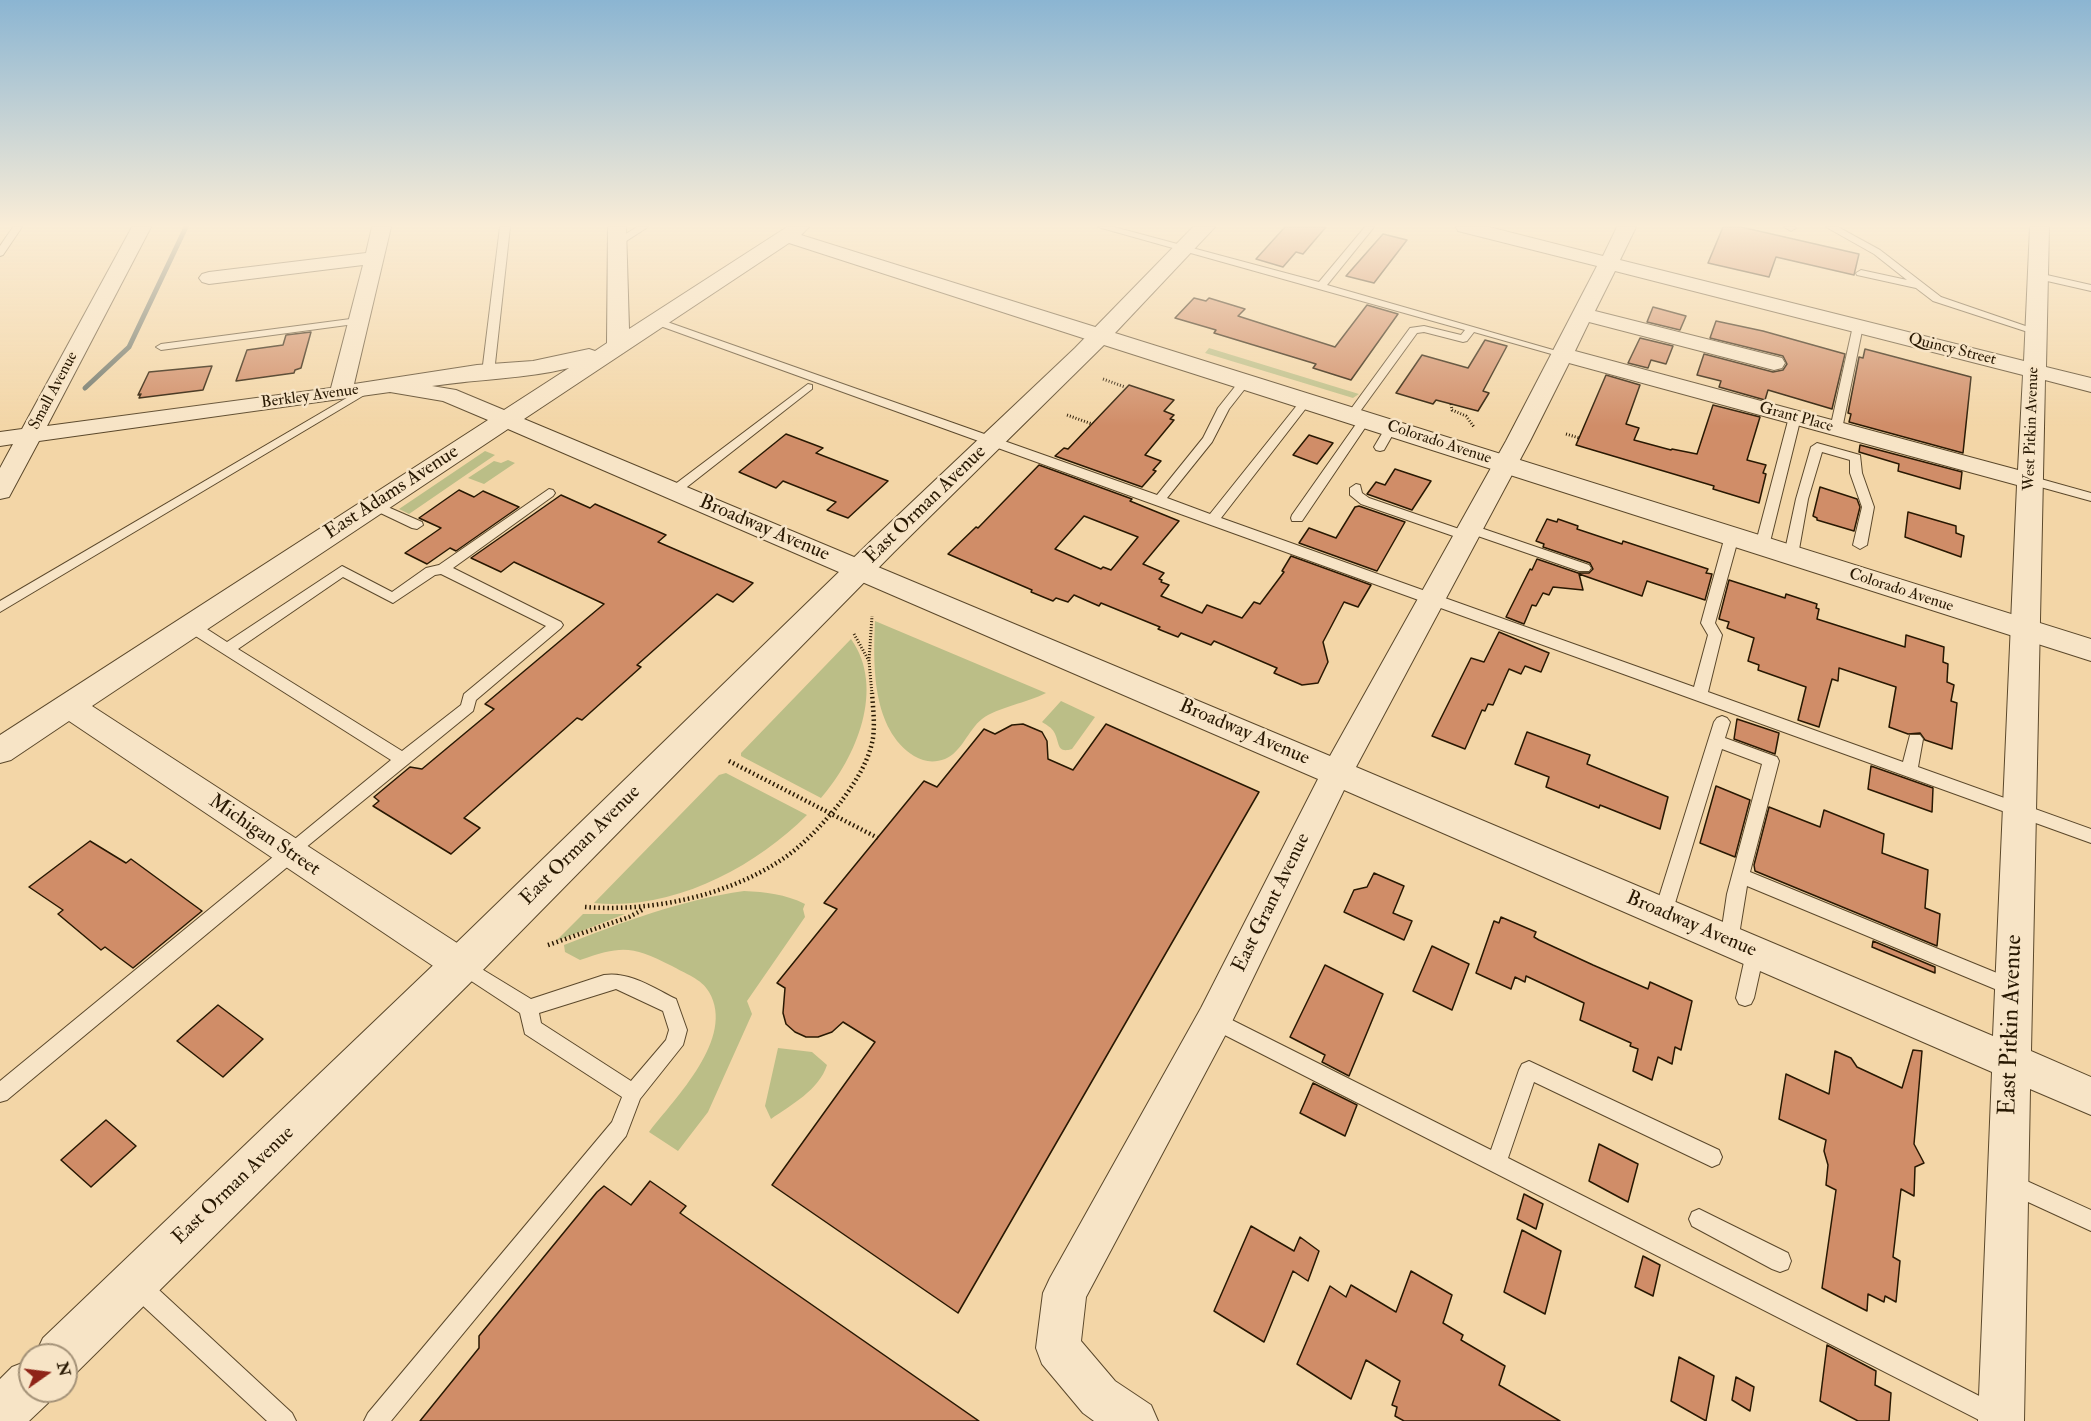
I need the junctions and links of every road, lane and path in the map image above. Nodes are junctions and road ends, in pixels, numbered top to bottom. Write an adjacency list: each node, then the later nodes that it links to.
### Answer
1 (106, 293): 43 (street, Small Avenue)
2 (365, 293): 14 (street)
3 (497, 293): 25 (lane)
4 (618, 293): 20 (street)
5 (699, 293): 15 (street, East Adams Avenue)
6 (974, 293): 19 (street, Colorado Avenue)
7 (1140, 293): 19 (street, East Orman Avenue)
8 (1347, 293): 17 (lane)
9 (1593, 293): 13 (street, East Grant Avenue)
10 (1728, 293): 16 (street, Quincy Street)
11 (1928, 293): 18 (lane)
12 (2037, 293): 18 (street, West Pitkin Avenue)
13 (1583, 314): 22 (street, East Grant Avenue); 23 (street)
14 (358, 321): 21 (lane); 32 (street)
15 (656, 321): 20 (street, East Adams Avenue); 46 (lane)
16 (1858, 326): 24 (street, Quincy Street); 41 (lane)
17 (1472, 328): 22 (lane); 39 (lane)
18 (2036, 331): 24 (street, West Pitkin Avenue)
19 (1100, 336): 27 (street, Colorado Avenue); 46 (street, East Orman Avenue)
20 (618, 346): 25 (street, Berkley Avenue); 37 (street, East Adams Avenue)
21 (161, 347)
22 (1562, 354): 36 (street, Grant Place); 47 (street, East Grant Avenue)
23 (1774, 363)
24 (2034, 370): 28 (street, Quincy Street); 48 (street, West Pitkin Avenue)
25 (488, 373): 31 (street, Berkley Avenue)
26 (1102, 379): 30 (path)
27 (1245, 381): 33 (street, Colorado Avenue); 54 (lane)
28 (2091, 385)
29 (808, 387): 51 (lane)
30 (1125, 387)
31 (380, 388): 32 (street, Berkley Avenue); 37 (street, Broadway Avenue); 68 (lane)
32 (341, 393): 43 (street, Berkley Avenue)
33 (1306, 401): 39 (street, Colorado Avenue); 57 (lane)
34 (1451, 404): 40 (path)
35 (1067, 415): 38 (path)
36 (1795, 417): 41 (street, Grant Place); 62 (lane)
37 (503, 420): 51 (street, Broadway Avenue); 55 (street, East Adams Avenue)
38 (1092, 424)
39 (1372, 427): 47 (street, Colorado Avenue); 56 (lane)
40 (1474, 428)
41 (1836, 429): 48 (street, Grant Place)
42 (1566, 434): 44 (path)
43 (30, 435): 45 (street, Berkley Avenue); 50 (street, Small Avenue)
44 (1579, 438)
45 (0, 439)
46 (993, 440): 54 (lane); 66 (street, East Orman Avenue)
47 (1506, 464): 59 (street, East Grant Avenue); 60 (street, Colorado Avenue)
48 (2030, 481): 53 (lane); 71 (street, West Pitkin Avenue)
49 (1356, 488): 59 (lane)
50 (0, 491)
51 (674, 491): 66 (street, Broadway Avenue)
52 (549, 493): 65 (lane)
53 (2091, 497)
54 (1160, 500): 57 (lane)
55 (374, 505): 58 (lane); 70 (street, East Adams Avenue)
56 (1297, 518)
57 (1213, 519): 67 (lane)
58 (417, 525)
59 (1468, 533): 64 (lane); 67 (street, East Grant Avenue)
60 (1732, 536): 62 (street, Colorado Avenue); 76 (lane)
61 (1860, 545): 63 (lane)
62 (1762, 546): 63 (street, Colorado Avenue)
63 (1791, 555): 71 (street, Colorado Avenue)
64 (1584, 568)
65 (443, 569): 73 (lane); 82 (lane)
66 (861, 569): 85 (street, Broadway Avenue); 97 (street, East Orman Avenue)
67 (1432, 599): 76 (lane); 85 (street, East Grant Avenue)
68 (0, 607)
69 (872, 616): 75 (path)
70 (191, 626): 73 (lane); 77 (street, East Adams Avenue)
71 (2024, 630): 74 (street, Colorado Avenue); 86 (street, East Pitkin Avenue)
72 (854, 634): 75 (path)
73 (227, 649): 82 (lane)
74 (2091, 650)
75 (869, 662): 87 (path)
76 (1700, 694): 84 (lane)
77 (69, 706): 81 (street, East Adams Avenue); 90 (street, Michigan Street)
78 (1722, 722): 80 (lane)
79 (1915, 739): 84 (lane)
80 (1717, 741): 91 (lane); 94 (lane)
81 (0, 751)
82 (403, 759): 90 (lane)
83 (729, 761): 87 (path)
84 (1909, 771): 86 (lane)
85 (1337, 773): 94 (street, Broadway Avenue); 101 (street, East Grant Avenue)
86 (2019, 810): 88 (lane); 98 (street, East Pitkin Avenue)
87 (830, 813): 89 (path); 93 (path)
88 (2091, 836)
89 (878, 838)
90 (289, 853): 97 (street, Michigan Street); 103 (lane)
91 (1741, 876): 96 (lane); 98 (lane)
92 (585, 907): 93 (path)
93 (647, 907): 95 (path)
94 (1663, 913): 96 (street, Broadway Avenue)
95 (548, 945)
96 (1742, 947): 99 (lane); 102 (street, Broadway Avenue)
97 (461, 965): 100 (lane); 112 (street, East Orman Avenue)
98 (2013, 988): 102 (street, East Pitkin Avenue)
99 (1745, 998)
100 (529, 1008): 104 (lane); 104 (lane)
101 (1214, 1020): 107 (lane); 116 (street, East Grant Avenue)
102 (2011, 1063): 105 (street, Broadway Avenue); 108 (street, East Pitkin Avenue)
103 (0, 1092)
104 (633, 1093): 119 (lane)
105 (2091, 1096)
106 (1712, 1157): 107 (lane)
107 (1496, 1163): 117 (lane)
108 (2007, 1183): 110 (lane); 117 (street, East Pitkin Avenue)
109 (1699, 1219): 111 (lane)
110 (2091, 1221)
111 (1780, 1261)
112 (134, 1283): 113 (street, East Orman Avenue); 118 (lane)
113 (72, 1343)
114 (18, 1396): 115 (street)
115 (0, 1414)
116 (1127, 1419)
117 (2002, 1420)
118 (284, 1421)
119 (376, 1421)

